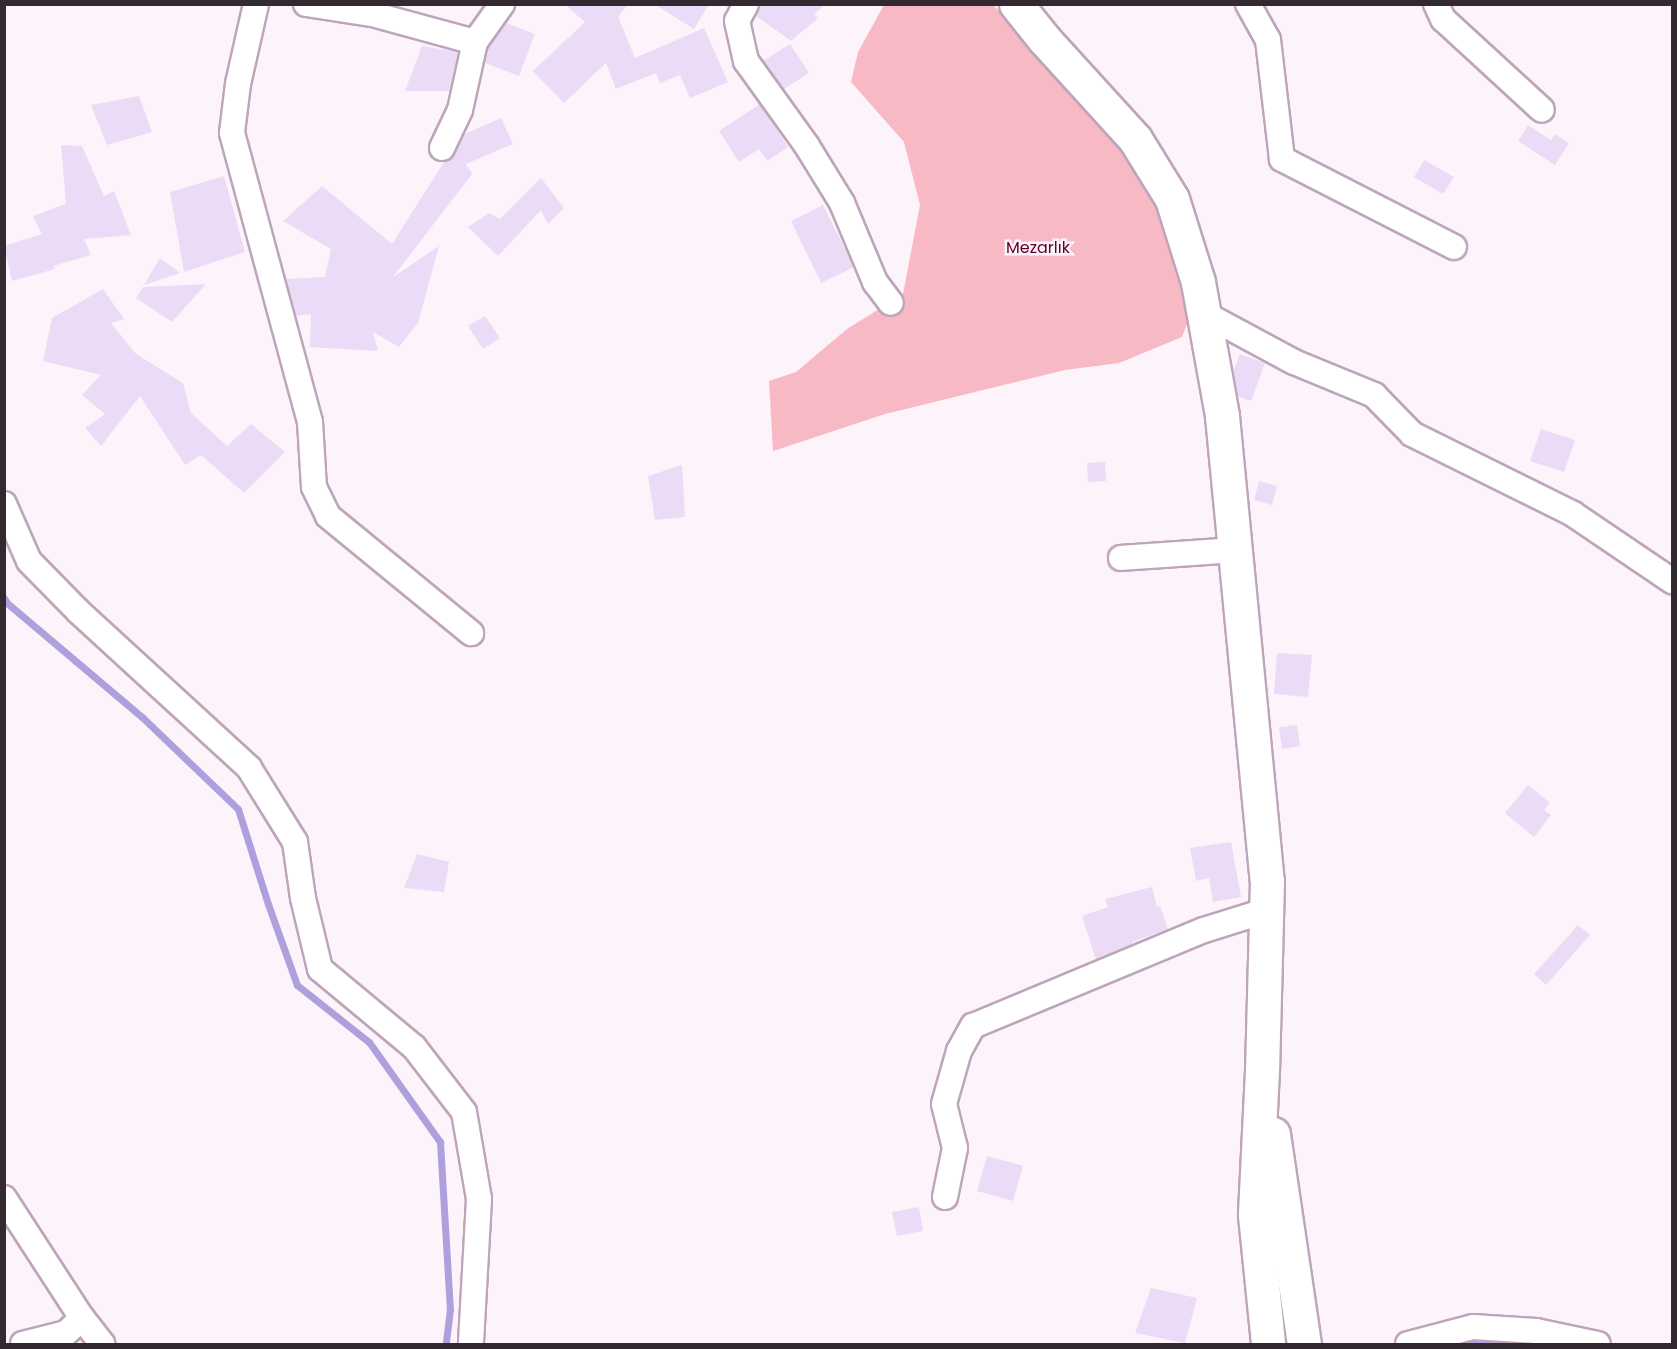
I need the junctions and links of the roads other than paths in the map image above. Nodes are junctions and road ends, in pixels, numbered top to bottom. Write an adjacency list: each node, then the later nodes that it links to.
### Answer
1 (256, 4): 18 (street)
2 (306, 4): 8 (street)
3 (502, 4): 8 (street)
4 (746, 4): 12 (street)
5 (1017, 4): 13 (main road)
6 (1248, 4): 11 (street)
7 (1436, 4): 9 (street)
8 (475, 42): 10 (street)
9 (1542, 110)
10 (442, 148)
11 (1454, 247)
12 (891, 303)
13 (1203, 313): 15 (main road); 17 (street)
14 (4, 504): 26 (street)
15 (1235, 550): 16 (street); 19 (main road)
16 (1121, 558)
17 (1672, 581)
18 (471, 633)
19 (1268, 910): 20 (main road); 21 (street)
20 (1262, 1070): 27 (main road); 28 (main road)
21 (945, 1197)
22 (4, 1198): 23 (street)
23 (82, 1318): 24 (street); 25 (street)
24 (23, 1344)
25 (102, 1344)
26 (471, 1344)
27 (1268, 1344)
28 (1304, 1344)
29 (1408, 1344): 30 (street)
30 (1598, 1344)

